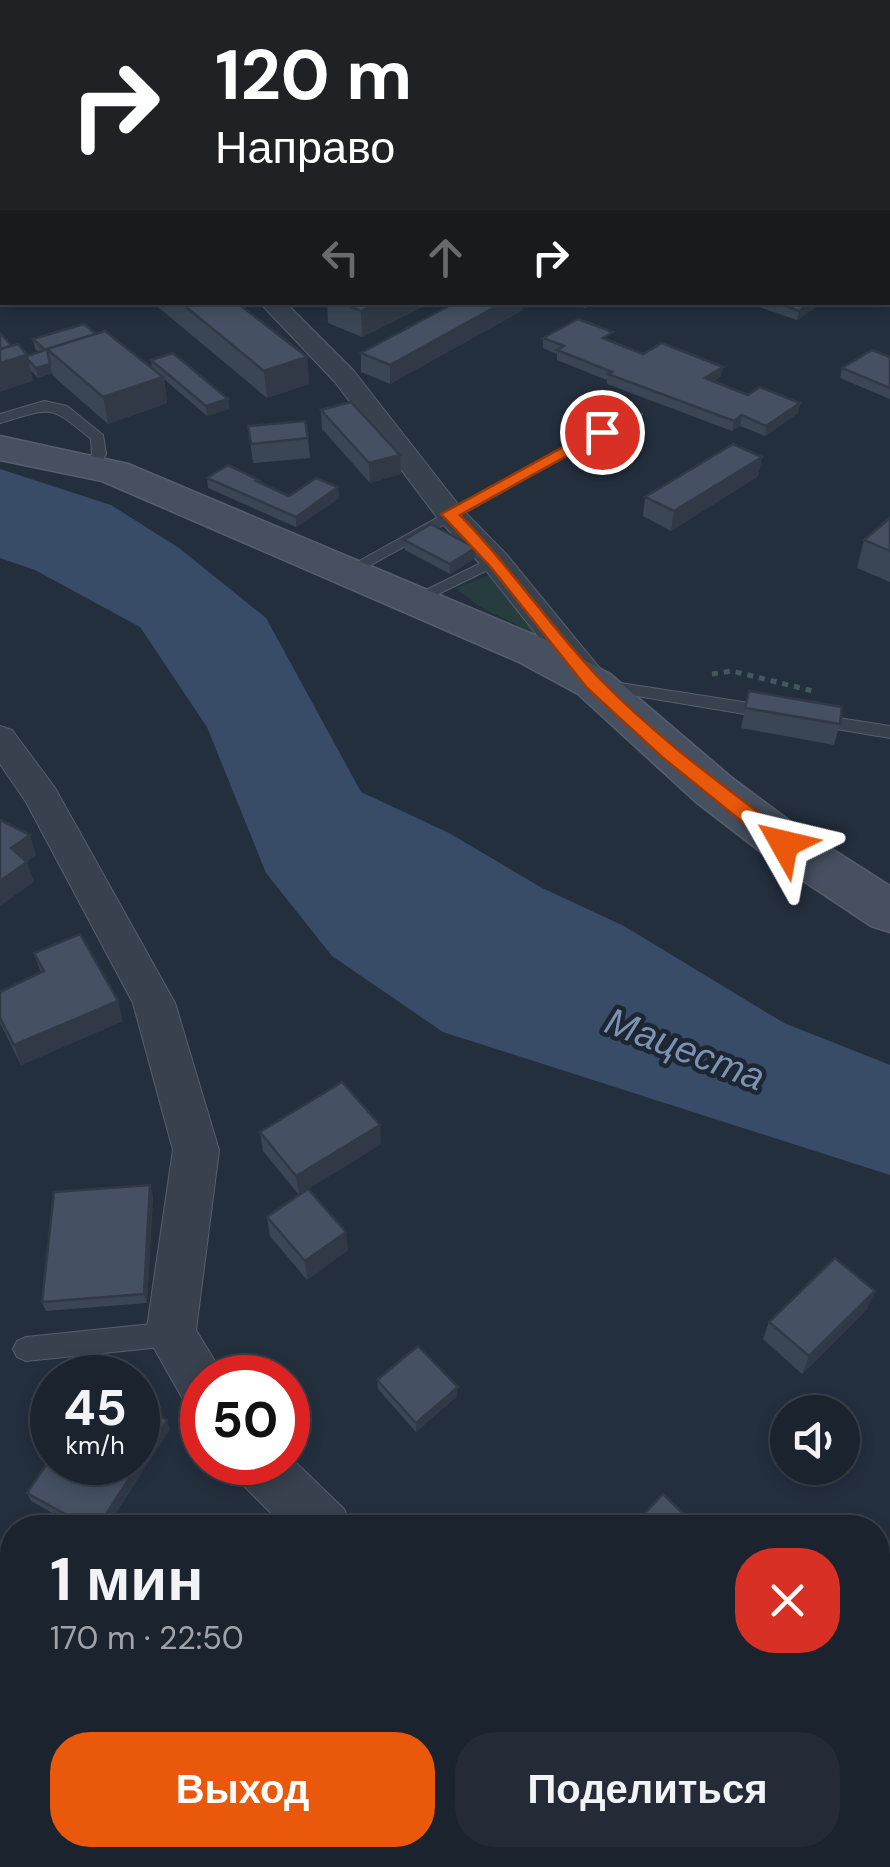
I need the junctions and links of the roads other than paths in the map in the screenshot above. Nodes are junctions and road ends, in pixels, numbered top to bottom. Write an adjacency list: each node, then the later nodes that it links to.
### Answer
1 (275, 305): 6 (street)
2 (636, 414): 6 (lane)
3 (0, 419): 5 (lane)
4 (0, 448): 5 (main road)
5 (93, 467): 8 (main road)
6 (450, 514): 7 (street); 8 (lane)
7 (495, 561): 9 (lane); 10 (street)
8 (348, 571): 9 (main road)
9 (416, 600): 10 (main road)
10 (594, 684): 11 (lane); 13 (main road)
11 (890, 732)
12 (0, 738): 14 (street)
13 (890, 912)
14 (171, 1334): 15 (lane); 16 (street)
15 (26, 1349)
16 (184, 1355)
17 (281, 1485): 18 (street)
18 (312, 1515)

